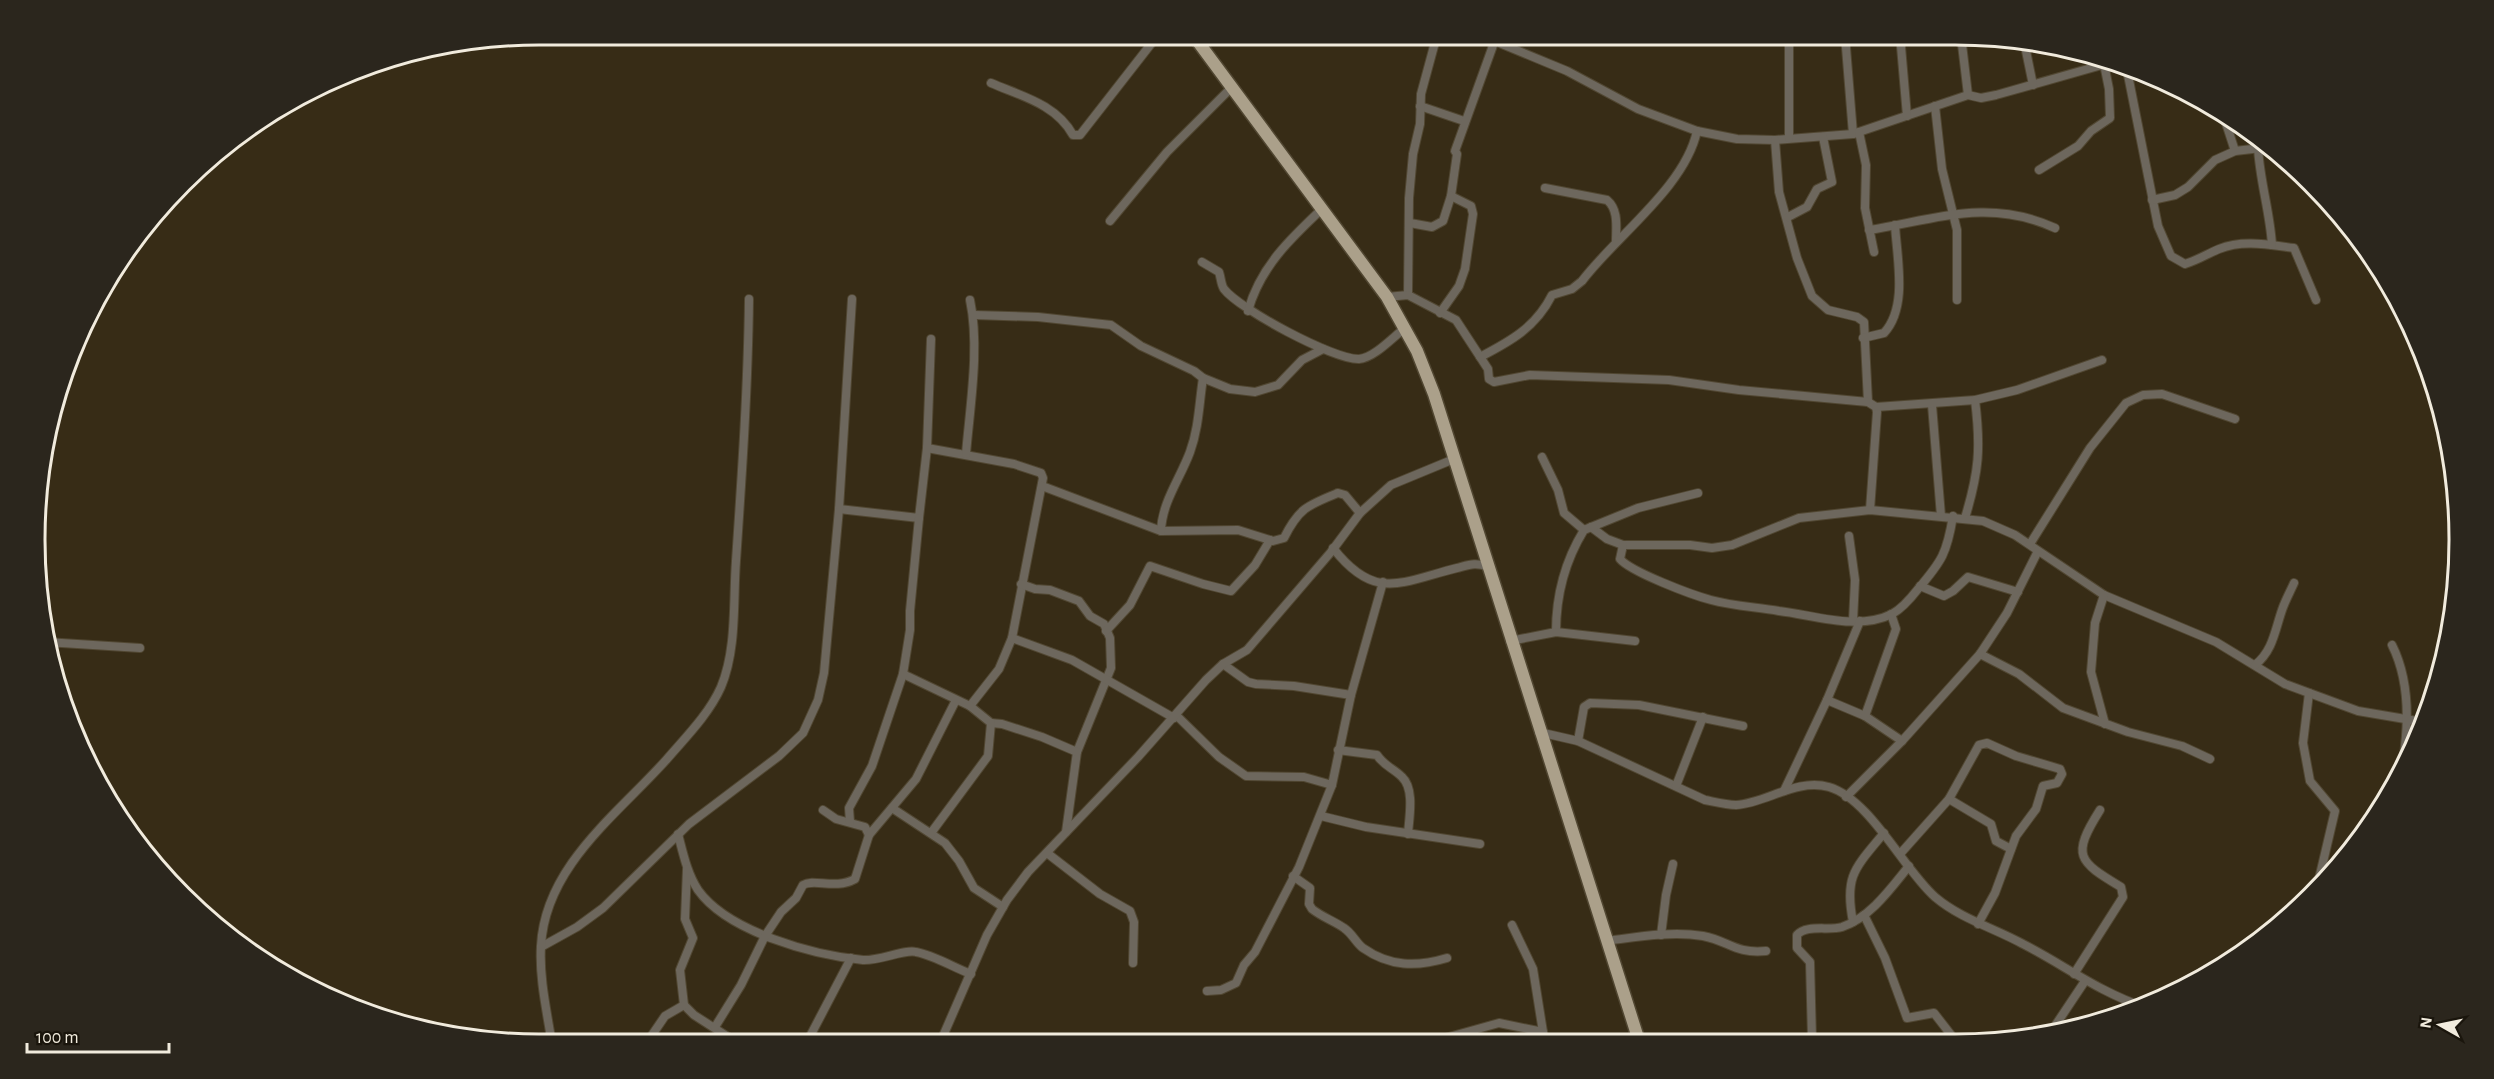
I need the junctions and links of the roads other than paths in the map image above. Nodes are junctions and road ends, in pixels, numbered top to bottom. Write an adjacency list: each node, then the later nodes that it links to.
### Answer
1 (1150, 45): 14 (street)
2 (1201, 45): 16 (main road)
3 (1434, 45): 18 (street)
4 (1493, 45): 21 (street)
5 (1507, 45): 23 (street)
6 (1789, 45): 26 (street)
7 (1846, 45): 24 (street)
8 (1901, 45): 20 (street)
9 (1962, 45): 17 (street)
10 (2026, 50): 15 (street)
11 (2097, 66): 15 (street)
12 (2105, 69): 30 (street)
13 (2128, 77): 33 (street)
14 (991, 83)
15 (2033, 85): 17 (street)
16 (1233, 86): 34 (main road); 37 (street)
17 (1968, 95): 19 (street)
18 (1420, 106): 21 (street); 38 (street)
19 (1935, 106): 20 (street); 35 (street)
20 (1907, 116): 24 (street)
21 (1464, 122): 32 (street)
22 (2227, 127): 29 (street)
23 (1697, 131): 27 (street); 42 (street)
24 (1856, 133): 25 (street); 41 (street)
25 (1823, 137): 26 (street); 36 (street)
26 (1789, 138): 27 (street)
27 (1775, 140): 36 (street)
28 (2258, 148): 29 (street); 43 (street)
29 (2235, 151): 33 (street)
30 (2039, 170)
31 (1545, 188): 42 (street)
32 (1451, 196): 38 (street); 54 (street)
33 (2152, 200): 43 (street)
34 (1323, 208): 47 (main road); 53 (street)
35 (1955, 215): 39 (street); 40 (street); 51 (street)
36 (1788, 217): 57 (street)
37 (1110, 221)
38 (1410, 223): 46 (street)
39 (1895, 225): 41 (street); 57 (street)
40 (2055, 228)
41 (1869, 230): 44 (street)
42 (1616, 242): 60 (street)
43 (2272, 245): 52 (street)
44 (1874, 252)
45 (1202, 262): 53 (street)
46 (1408, 295): 47 (street); 54 (street)
47 (1387, 297): 56 (main road)
48 (749, 299): 163 (street)
49 (852, 299): 73 (street)
50 (970, 300): 55 (street)
51 (1957, 300)
52 (2316, 300)
53 (1248, 311): 59 (street)
54 (1440, 313): 60 (street)
55 (974, 315): 62 (street); 68 (street)
56 (1405, 328): 59 (street); 70 (main road)
57 (1863, 338): 64 (street)
58 (931, 339): 67 (street)
59 (1323, 349): 62 (street)
60 (1480, 357): 64 (street)
61 (2102, 360): 63 (street)
62 (1203, 378): 81 (street)
63 (1975, 400): 65 (street); 79 (street)
64 (1872, 404): 65 (street); 74 (street)
65 (1932, 405): 76 (street)
66 (2235, 419): 84 (street)
67 (927, 448): 68 (street); 78 (street)
68 (966, 454): 71 (street)
69 (1542, 457): 80 (street)
70 (1454, 459): 75 (street); 88 (main road)
71 (1042, 486): 81 (street); 91 (street)
72 (1698, 493): 80 (street)
73 (839, 509): 78 (street); 142 (street)
74 (1870, 510): 76 (street); 85 (street)
75 (1360, 513): 83 (street); 86 (street)
76 (1941, 516): 77 (street)
77 (1953, 516): 79 (street); 92 (street)
78 (920, 518): 108 (street)
79 (1965, 518): 84 (street)
80 (1587, 528): 85 (street); 98 (street)
81 (1161, 531): 83 (street)
82 (1849, 536): 96 (street)
83 (1270, 540): 97 (street)
84 (2030, 544): 87 (street)
85 (1623, 545): 96 (street)
86 (1333, 548): 89 (street); 106 (street)
87 (2038, 551): 93 (street); 94 (street)
88 (1488, 567): 89 (street); 100 (main road)
89 (1383, 582): 111 (street)
90 (2294, 583): 107 (street)
91 (1021, 584): 97 (street); 99 (street)
92 (1920, 586): 93 (street); 95 (street)
93 (2018, 592): 105 (street)
94 (2104, 595): 107 (street); 121 (street)
95 (1891, 614): 96 (street); 116 (street)
96 (1856, 621): 113 (street)
97 (1106, 631): 109 (street)
98 (1556, 632): 100 (street); 101 (street)
99 (1012, 638): 109 (street); 114 (street)
100 (1510, 640): 123 (main road)
101 (1635, 641)
102 (57, 643): 104 (street)
103 (2392, 645): 118 (street)
104 (140, 648)
105 (1980, 654): 121 (street); 125 (street)
106 (1223, 664): 111 (street); 115 (street)
107 (2255, 665): 110 (street)
108 (903, 674): 112 (street); 139 (street)
109 (1106, 680): 115 (street); 128 (street)
110 (2309, 693): 118 (street); 153 (street)
111 (1351, 695): 127 (street)
112 (956, 700): 114 (street); 135 (street)
113 (1827, 700): 116 (street); 132 (street)
114 (970, 706): 120 (street)
115 (1175, 716): 130 (street); 143 (street)
116 (1865, 716): 125 (street)
117 (1703, 717): 122 (street); 124 (street); 131 (street)
118 (2408, 718): 119 (street); 126 (street)
119 (2415, 720)
120 (991, 723): 128 (street); 140 (street)
121 (2105, 724): 129 (street)
122 (1743, 726)
123 (1539, 732): 124 (street); 162 (main road)
124 (1578, 741): 131 (street)
125 (1902, 741): 133 (street)
126 (2405, 742)
127 (1338, 750): 130 (street); 144 (street)
128 (1077, 752): 143 (street)
129 (2210, 759)
130 (1332, 785): 138 (street)
131 (1676, 786): 132 (street)
132 (1784, 791): 133 (street)
133 (1846, 797): 141 (street)
134 (1950, 800): 147 (street); 147 (street); 149 (street)
135 (892, 808): 140 (street); 145 (street)
136 (823, 810): 139 (street)
137 (2100, 810): 169 (street)
138 (1321, 816): 144 (street); 154 (street)
139 (850, 822): 145 (street)
140 (931, 833): 155 (street)
141 (1884, 833): 149 (street); 157 (street)
142 (678, 834): 152 (street); 163 (street)
143 (1066, 834): 148 (street)
144 (1408, 834): 146 (street)
145 (869, 835): 161 (street)
146 (1480, 844)
147 (2011, 849): 158 (street)
148 (1047, 853): 155 (street); 167 (street)
149 (1900, 854): 151 (street)
150 (1673, 864): 160 (street)
151 (1909, 866): 156 (street); 158 (street)
152 (687, 868): 161 (street); 173 (street)
153 (2321, 871)
154 (1293, 876): 166 (street); 171 (street)
155 (1003, 907): 168 (street)
156 (1864, 915): 157 (street); 185 (street)
157 (1853, 922): 184 (street)
158 (1978, 924): 169 (street)
159 (1512, 925): 176 (street)
160 (1661, 934): 162 (street); 164 (street)
161 (765, 936): 165 (street); 175 (street)
162 (1606, 940): 183 (main road)
163 (541, 947): 177 (street)
164 (1766, 951)
165 (851, 958): 168 (street); 180 (street)
166 (1448, 958)
167 (1133, 963)
168 (971, 974): 181 (street)
169 (2074, 974): 170 (street)
170 (2085, 981): 172 (street); 174 (street)
171 (1207, 991)
172 (2129, 1002)
173 (684, 1005): 175 (street); 178 (street)
174 (2057, 1023)
175 (715, 1027): 179 (street)
176 (1543, 1032): 182 (street)
177 (550, 1034)
178 (653, 1034)
179 (725, 1034)
180 (811, 1034)
181 (944, 1034)
182 (1460, 1034)
183 (1637, 1034)
184 (1809, 1034)
185 (1950, 1034)

